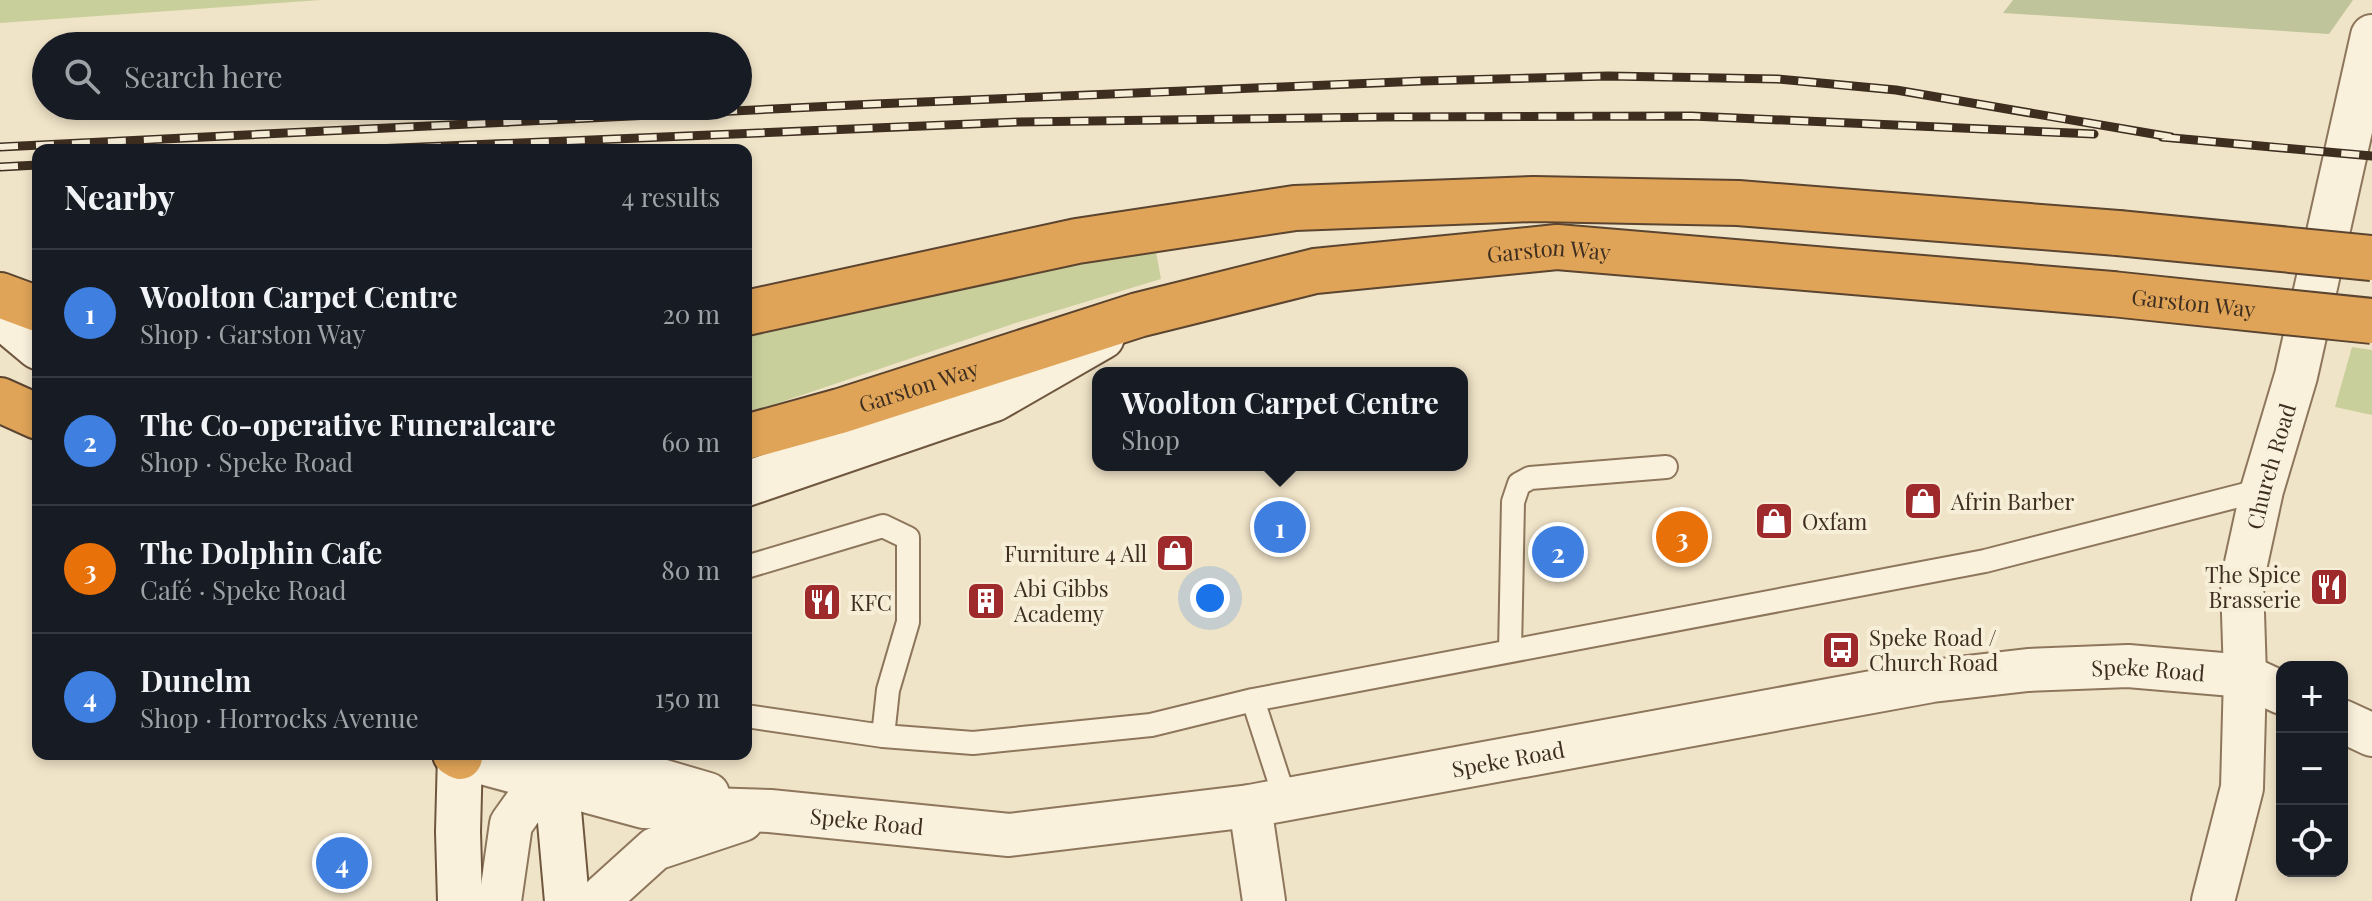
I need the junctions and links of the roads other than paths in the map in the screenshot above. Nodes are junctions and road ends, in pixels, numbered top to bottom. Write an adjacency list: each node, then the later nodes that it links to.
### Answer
1 (2372, 36): 13 (street, Church Road)
2 (2372, 258): 5 (highway, bridge)
3 (0, 295): 4 (highway)
4 (32, 307)
5 (752, 312)
6 (0, 315): 9 (main road)
7 (1138, 315): 8 (highway, Garston Way, bridge); 10 (highway, Garston Way); 12 (main road)
8 (2372, 321)
9 (32, 342)
10 (752, 435)
11 (1666, 467): 15 (lane)
12 (752, 482)
13 (2262, 490): 15 (lane); 16 (street, Church Road)
14 (752, 565): 22 (lane)
15 (1510, 651): 18 (lane)
16 (2245, 676): 17 (street, Speke Road); 26 (street, Speke Road); 33 (street, Church Road)
17 (2276, 690)
18 (1253, 700): 22 (lane); 26 (lane)
19 (752, 717): 22 (lane)
20 (2348, 724): 21 (street)
21 (2372, 735)
22 (883, 736)
23 (458, 760): 28 (main road)
24 (495, 760): 25 (street, Speke Road)
25 (555, 768): 27 (street, Speke Road); 29 (street); 30 (main road)
26 (1268, 802): 27 (street, Speke Road); 32 (street)
27 (770, 811): 31 (street, Speke Road)
28 (460, 901)
29 (500, 901)
30 (567, 901)
31 (601, 901)
32 (1264, 901)
33 (2213, 901)

